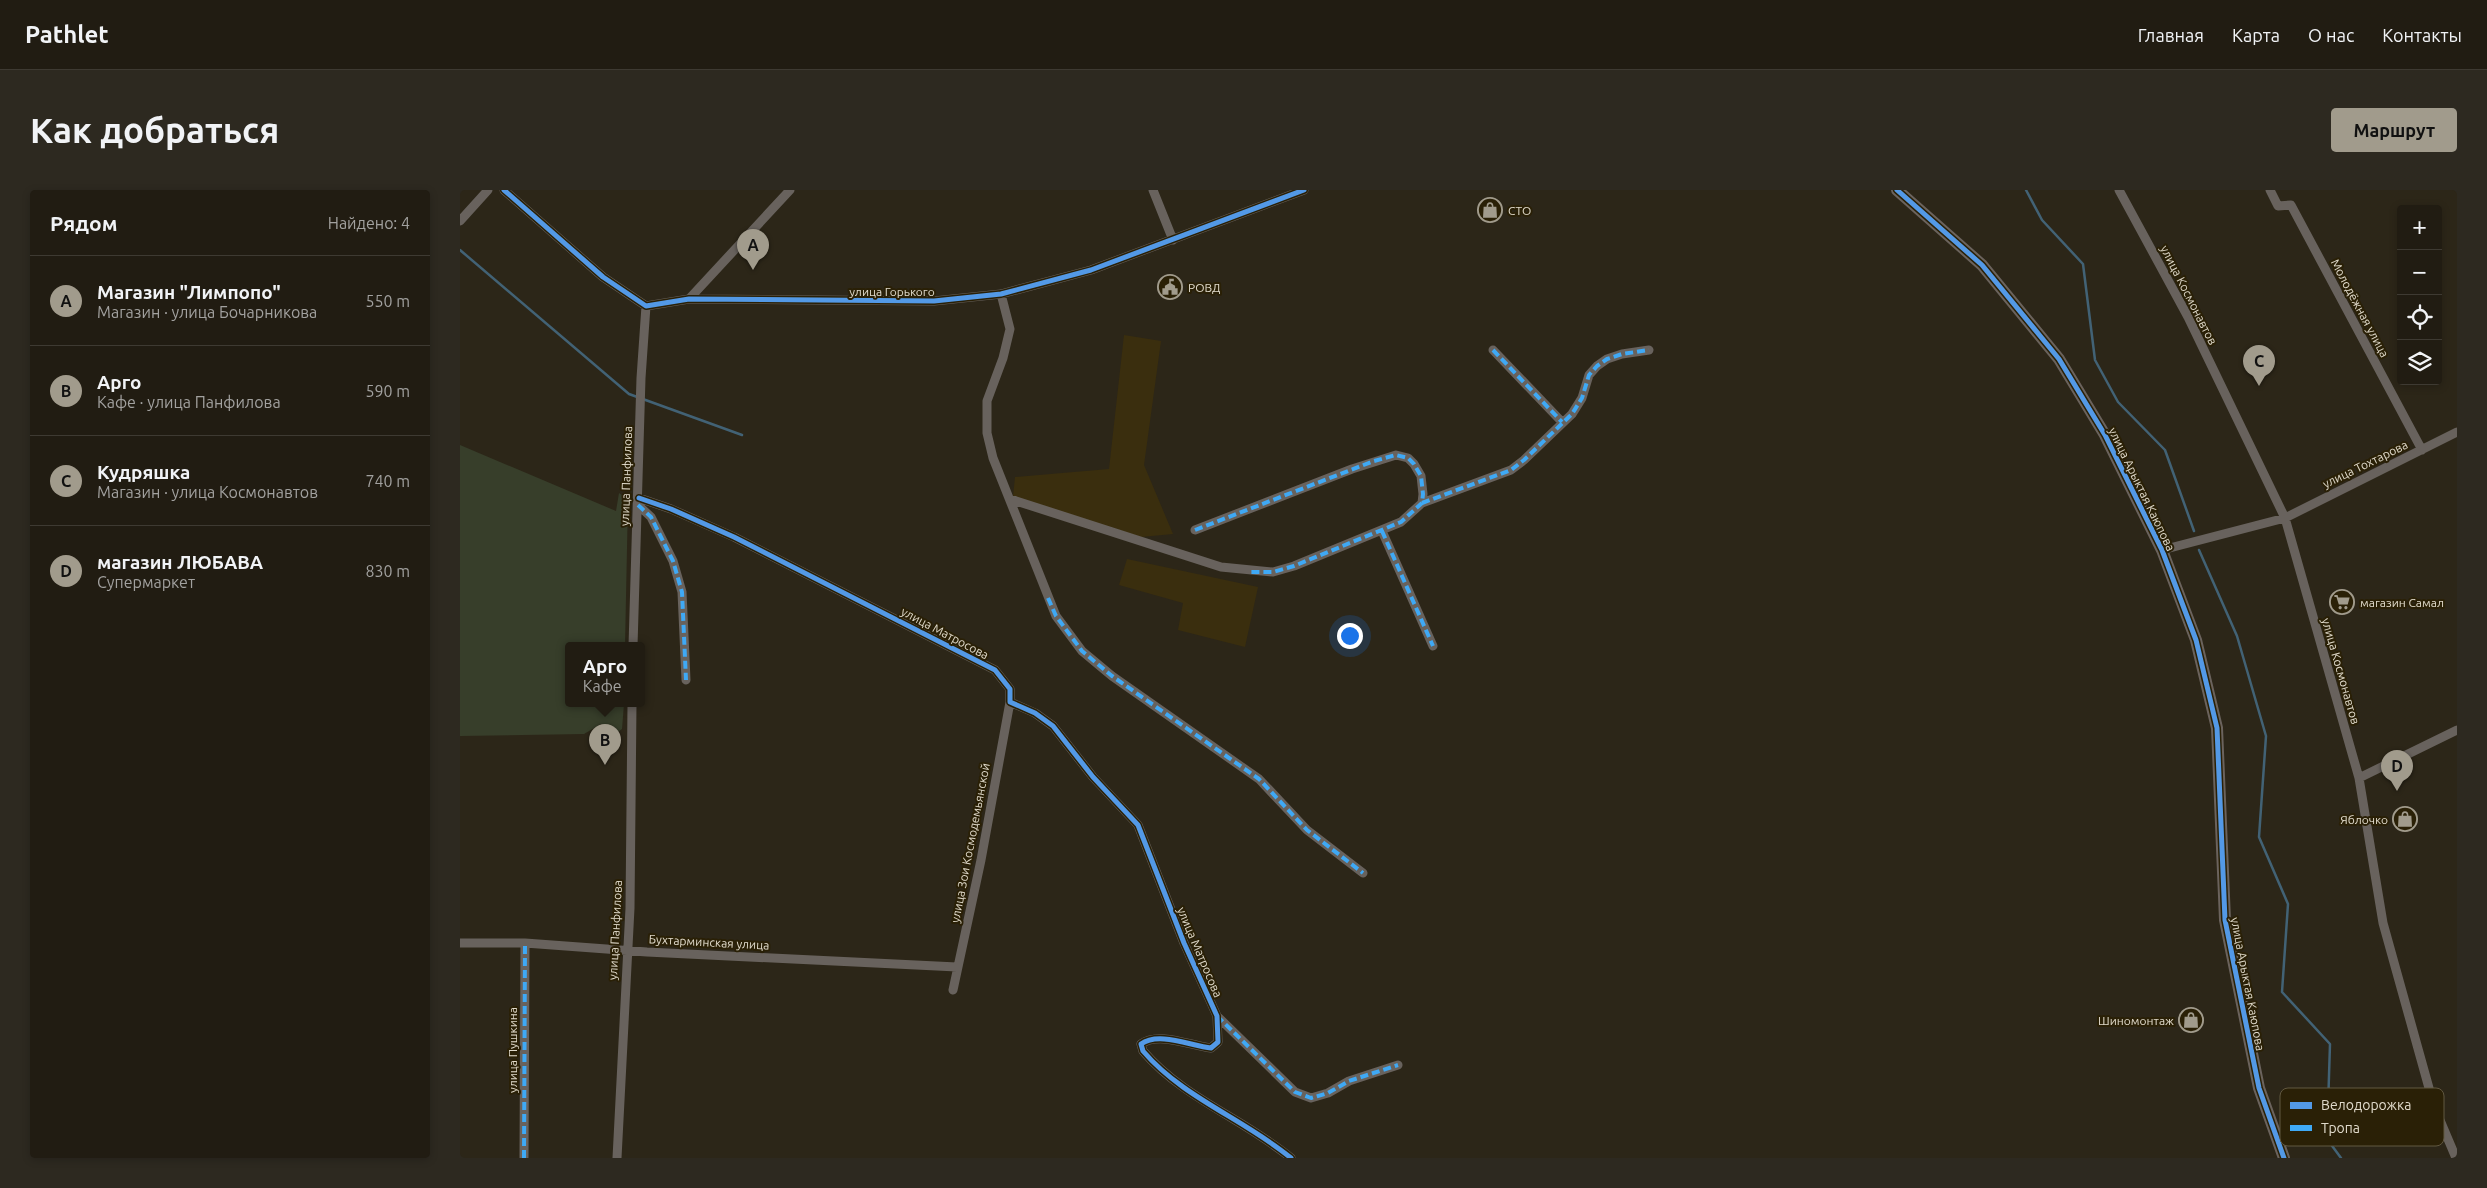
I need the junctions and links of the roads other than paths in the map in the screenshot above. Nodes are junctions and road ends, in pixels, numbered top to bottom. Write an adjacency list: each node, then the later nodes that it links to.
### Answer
1 (488, 190): 9 (street)
2 (504, 190): 13 (street)
3 (790, 190): 12 (street)
4 (1153, 190): 10 (street)
5 (1304, 190): 10 (street, улица Горького)
6 (1897, 190): 25 (street, улица Арыктая Каюпова)
7 (2119, 190): 22 (street, улица Космонавтов)
8 (2270, 190): 18 (street, Молодёжная улица)
9 (460, 221)
10 (1173, 240): 11 (street, улица Горького)
11 (1001, 294): 12 (street, улица Горького); 19 (street)
12 (688, 299): 13 (street, улица Горького)
13 (646, 306): 20 (street, улица Панфилова)
14 (1493, 350): 16 (street)
15 (1649, 350): 16 (street)
16 (1562, 422): 21 (street)
17 (2457, 432): 18 (street, улица Тохтарова)
18 (2422, 450): 22 (street, улица Тохтарова)
19 (1010, 499): 24 (street); 33 (street)
20 (638, 502): 26 (street, улица Панфилова); 28 (street); 29 (street, улица Матросова)
21 (1422, 502): 23 (street); 24 (street)
22 (2285, 518): 25 (street, улица Тохтарова); 32 (street, улица Космонавтов)
23 (1196, 530)
24 (1382, 531): 27 (street)
25 (2162, 550): 46 (street, улица Арыктая Каюпова)
26 (633, 642)
27 (1433, 646)
28 (686, 680)
29 (1010, 702): 37 (street, улица Зои Космодемьянской); 39 (street, улица Матросова)
30 (632, 707): 36 (street, улица Панфилова)
31 (2457, 730): 32 (street)
32 (2359, 778): 41 (street, улица Космонавтов)
33 (1363, 874)
34 (460, 943): 35 (street, Бухтарминская улица)
35 (525, 943): 36 (street, Бухтарминская улица); 43 (street, улица Пушкина)
36 (627, 950): 37 (street, Бухтарминская улица); 44 (street, улица Панфилова)
37 (957, 967): 38 (street, улица Зои Космодемьянской)
38 (953, 990)
39 (1217, 1016): 40 (street); 45 (street)
40 (1398, 1066)
41 (2429, 1088)
42 (2444, 1130): 47 (street, улица Космонавтов)
43 (524, 1158)
44 (617, 1158)
45 (1291, 1158)
46 (2284, 1158)
47 (2456, 1158)

